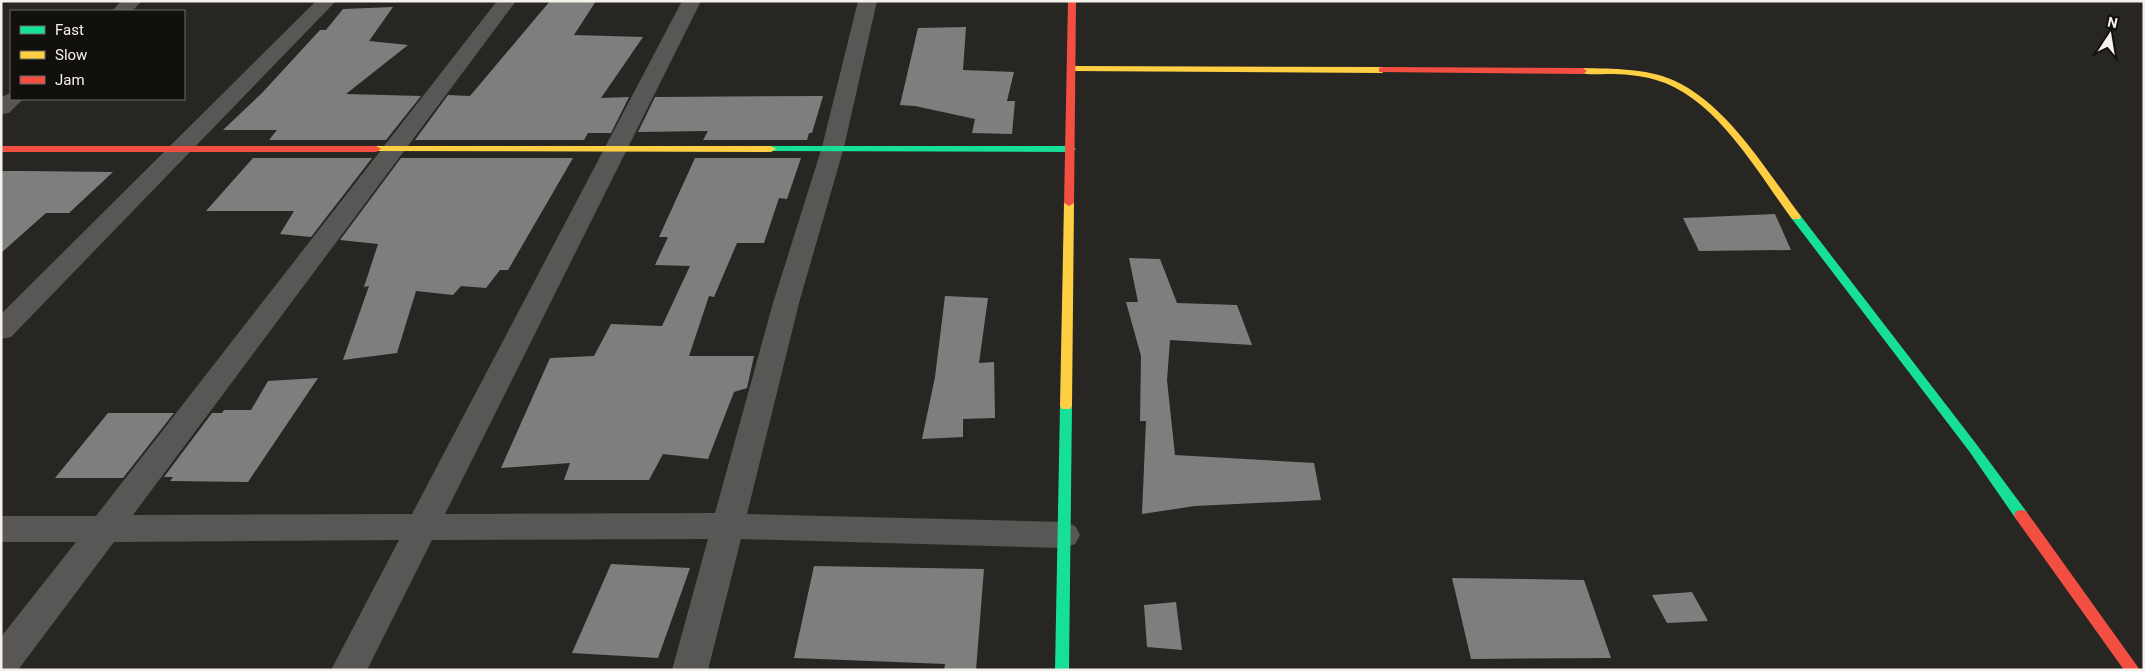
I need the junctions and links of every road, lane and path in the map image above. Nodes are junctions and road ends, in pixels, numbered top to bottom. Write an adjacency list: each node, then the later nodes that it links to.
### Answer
1 (133, 1): 7 (street)
2 (327, 1): 15 (street)
3 (507, 1): 12 (street)
4 (692, 1): 13 (street)
5 (868, 1): 11 (street)
6 (1072, 1): 8 (street)
7 (122, 10)
8 (1072, 69): 16 (street); 27 (street)
9 (11, 100): 10 (street)
10 (1, 108)
11 (833, 147): 13 (street); 16 (street); 18 (street)
12 (394, 148): 13 (street); 15 (street); 20 (street)
13 (617, 148): 19 (street)
14 (1, 149): 15 (street)
15 (181, 149): 17 (street)
16 (1070, 149): 22 (street)
17 (1, 330)
18 (728, 526): 19 (street); 22 (street); 25 (street)
19 (422, 527): 20 (street); 24 (street)
20 (104, 528): 21 (street); 23 (street)
21 (1, 529)
22 (1064, 535): 26 (street)
23 (1, 665)
24 (349, 670)
25 (690, 670)
26 (1062, 670)
27 (2133, 670)

